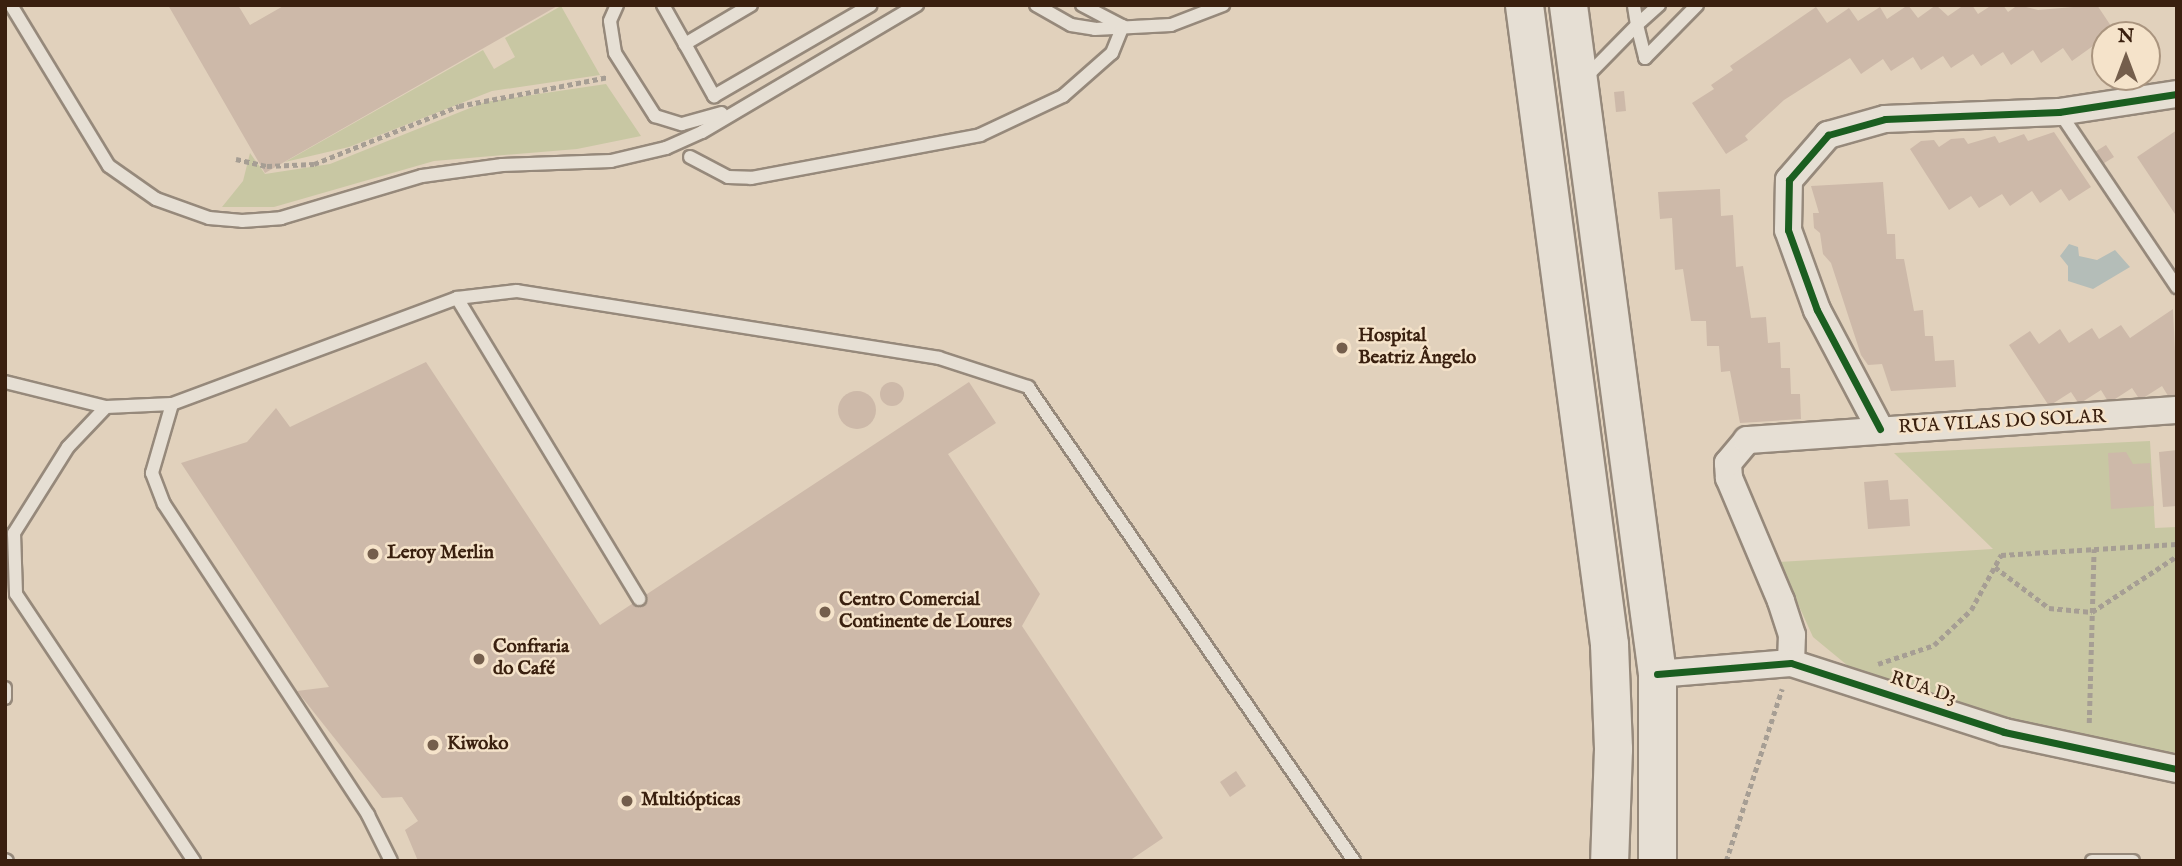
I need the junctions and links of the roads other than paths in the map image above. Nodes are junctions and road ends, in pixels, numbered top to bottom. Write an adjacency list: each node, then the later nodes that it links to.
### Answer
1 (11, 5): 20 (lane)
2 (617, 5): 20 (lane)
3 (663, 5): 17 (lane)
4 (751, 5): 17 (lane)
5 (871, 5): 17 (lane)
6 (917, 5): 20 (lane)
7 (1036, 5): 16 (lane)
8 (1082, 5): 16 (lane)
9 (1223, 5): 16 (lane)
10 (1524, 5): 39 (main road)
11 (1568, 5): 18 (main road)
12 (1634, 5): 15 (lane)
13 (1659, 5): 15 (lane)
14 (1697, 5): 15 (lane)
15 (1637, 25): 18 (lane)
16 (1123, 26): 22 (lane)
17 (685, 44)
18 (1579, 84): 32 (main road)
19 (2177, 94): 21 (street, RUA VILAS DO SOLAR)
20 (740, 106)
21 (2059, 111): 23 (lane); 29 (street, RUA VILAS DO SOLAR)
22 (690, 158)
23 (2177, 286)
24 (457, 298): 26 (lane); 30 (lane); 38 (lane)
25 (8, 384): 27 (lane)
26 (172, 404): 27 (lane); 37 (lane)
27 (106, 407): 36 (lane)
28 (2177, 410): 29 (street, RUA VILAS DO SOLAR)
29 (1880, 429): 31 (street)
30 (639, 599)
31 (1791, 663): 32 (street, RUA D3); 35 (street, RUA D3)
32 (1657, 674): 40 (main road)
33 (5, 688): 34 (lane)
34 (5, 698)
35 (2177, 769)
36 (194, 861)
37 (391, 861)
38 (1354, 861)
39 (1609, 861)
40 (1657, 861)
41 (2092, 861): 42 (lane)
42 (2133, 861)

